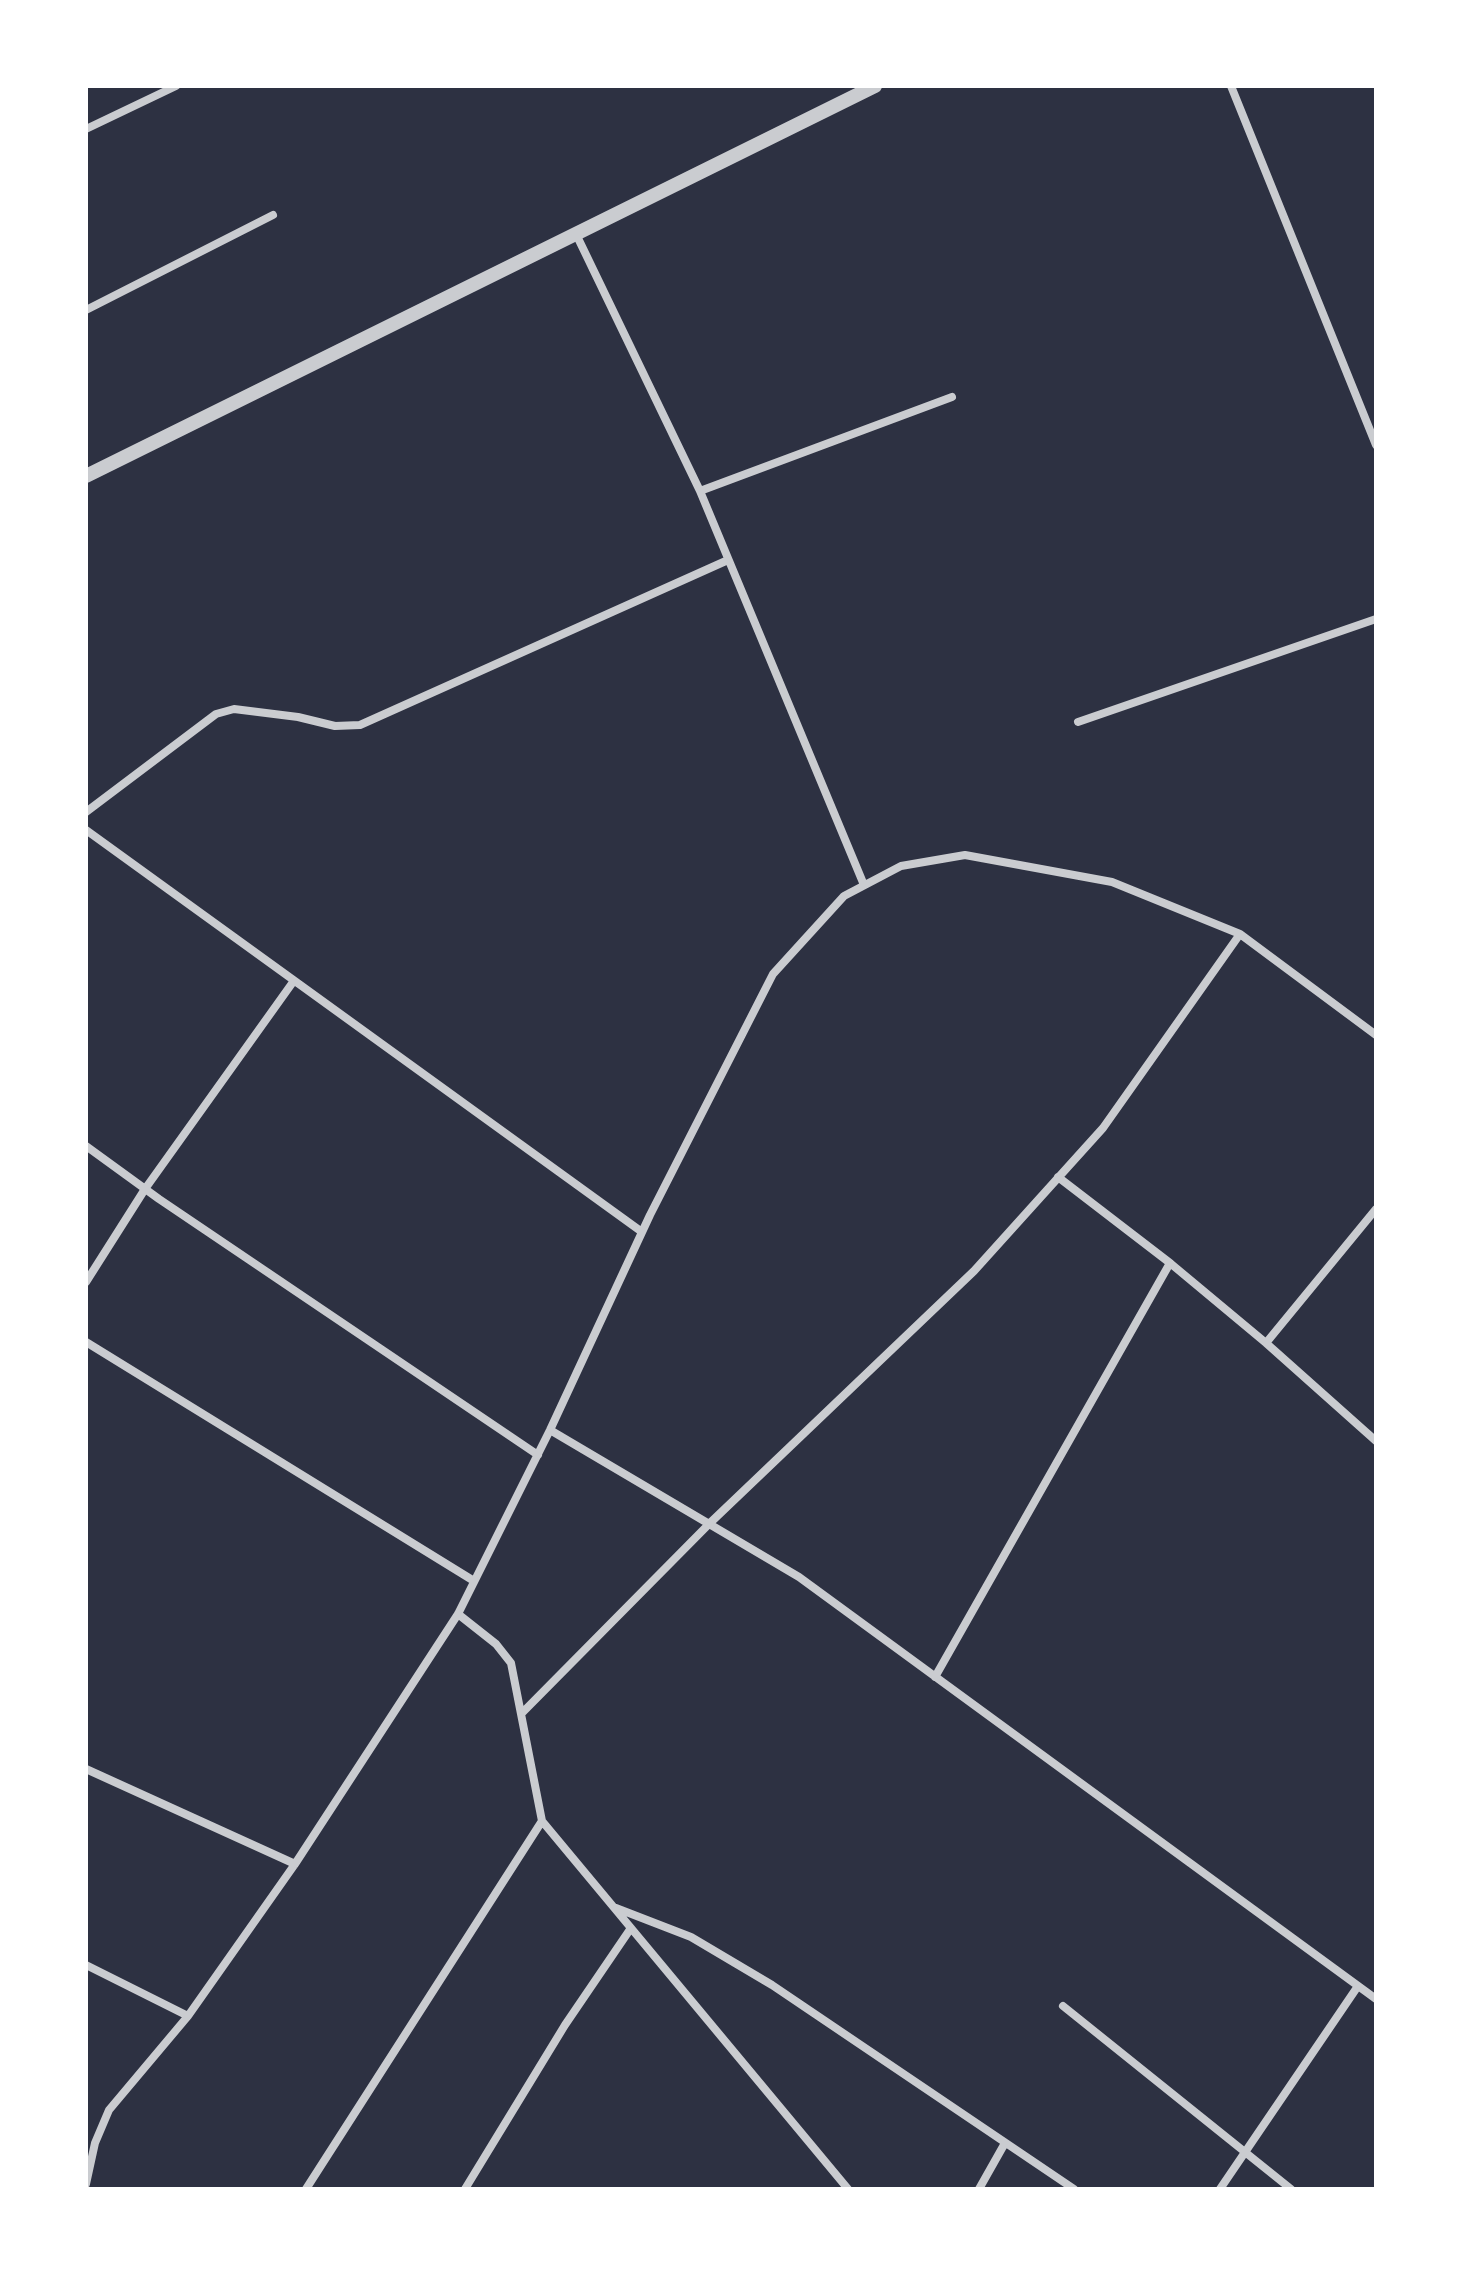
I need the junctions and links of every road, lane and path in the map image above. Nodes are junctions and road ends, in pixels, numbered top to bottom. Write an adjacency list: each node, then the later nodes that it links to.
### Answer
1 (176, 86): 4 (street)
2 (875, 86): 6 (street)
3 (1231, 86): 9 (street)
4 (86, 129)
5 (273, 215): 7 (street)
6 (576, 234): 10 (street); 11 (street)
7 (86, 310)
8 (952, 397): 11 (street)
9 (1376, 445)
10 (86, 476)
11 (700, 491): 12 (street)
12 (728, 560): 15 (street); 17 (street)
13 (1376, 619): 14 (street)
14 (1078, 722)
15 (86, 812)
16 (86, 830): 19 (street)
17 (864, 885): 18 (street); 25 (street)
18 (1240, 934): 20 (street); 22 (street)
19 (293, 982): 23 (street); 25 (street)
20 (1376, 1035)
21 (86, 1146): 23 (street)
22 (1058, 1177): 26 (street); 33 (street)
23 (145, 1189): 27 (street); 32 (street)
24 (1376, 1209): 29 (street)
25 (642, 1232): 30 (street)
26 (1170, 1263): 29 (street); 36 (street)
27 (86, 1282)
28 (86, 1342): 34 (street)
29 (1266, 1343): 31 (street)
30 (550, 1430): 32 (street); 33 (street)
31 (1376, 1441)
32 (538, 1455): 34 (street)
33 (710, 1523): 36 (street); 37 (street)
34 (474, 1581): 35 (street)
35 (458, 1614): 37 (street); 40 (street)
36 (935, 1677): 44 (street)
37 (522, 1713): 39 (street)
38 (86, 1769): 40 (street)
39 (542, 1821): 41 (street); 51 (street)
40 (295, 1864): 47 (street)
41 (614, 1907): 42 (street); 48 (street)
42 (631, 1928): 52 (street); 53 (street)
43 (86, 1965): 47 (street)
44 (1358, 1986): 45 (street); 49 (street)
45 (1376, 1999)
46 (1063, 2006): 49 (street)
47 (188, 2016): 50 (street)
48 (1005, 2143): 54 (street); 55 (street)
49 (1246, 2153): 56 (street); 57 (street)
50 (86, 2184)
51 (306, 2189)
52 (465, 2189)
53 (848, 2189)
54 (979, 2189)
55 (1074, 2189)
56 (1220, 2189)
57 (1291, 2189)

